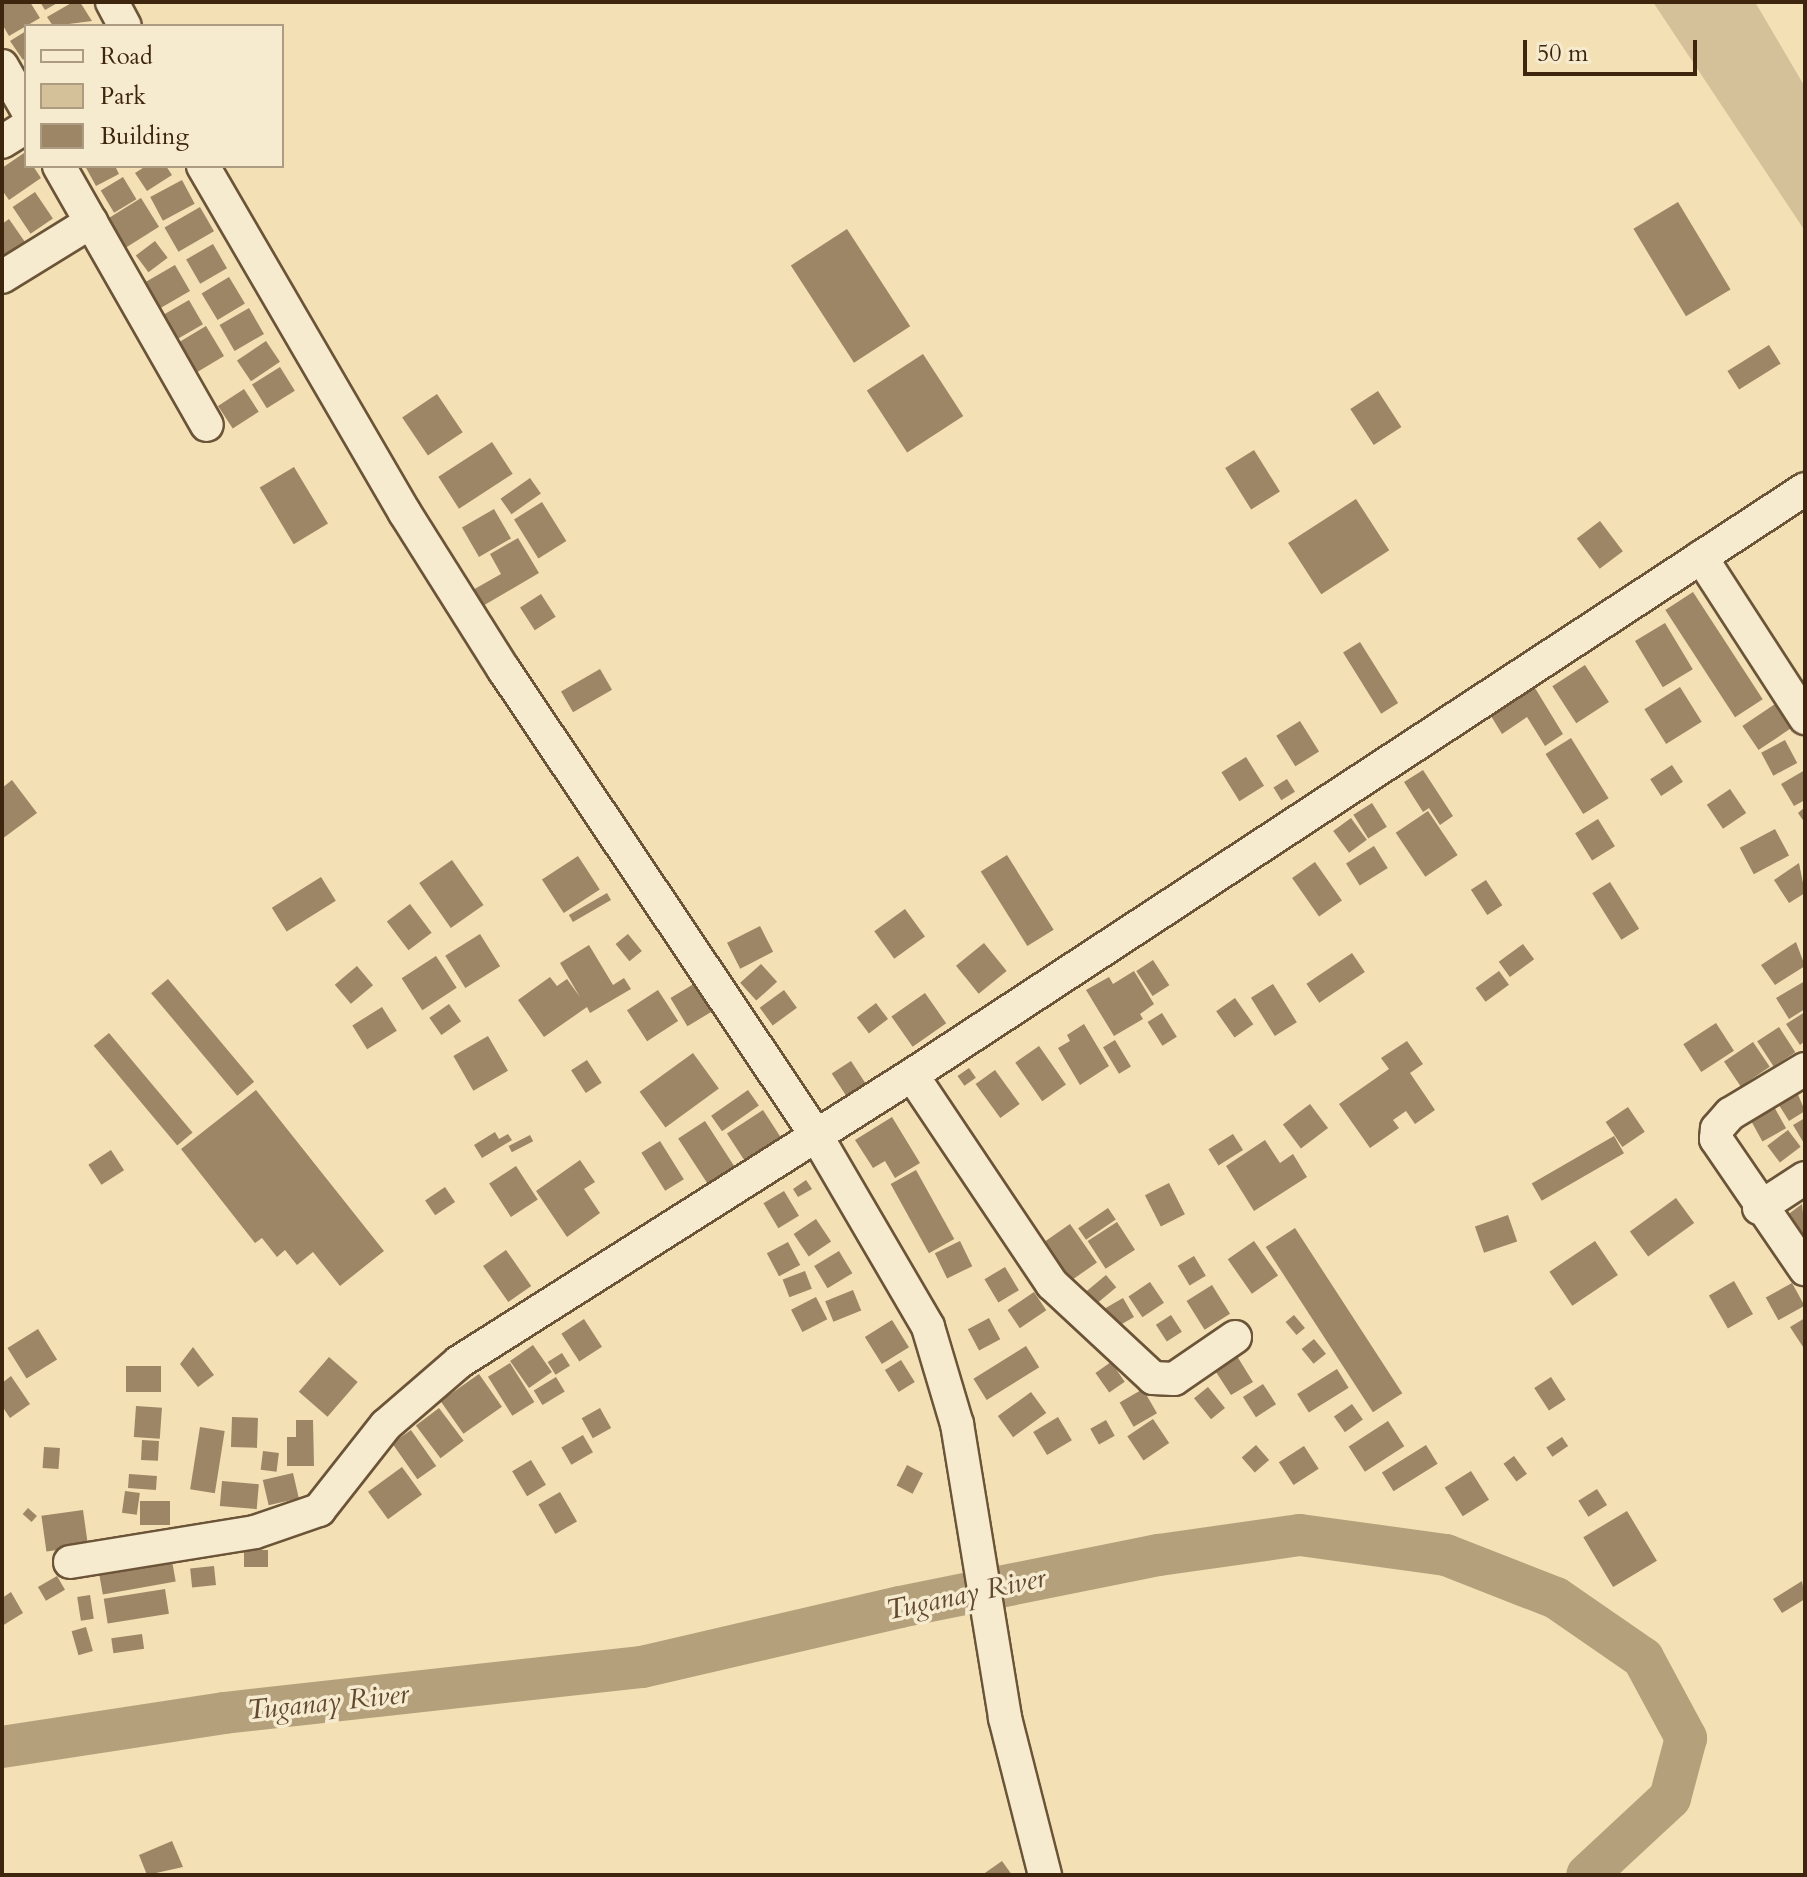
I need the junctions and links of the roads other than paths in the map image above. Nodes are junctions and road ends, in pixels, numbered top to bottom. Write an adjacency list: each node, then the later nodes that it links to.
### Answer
1 (112, 2): 2 (street)
2 (124, 24)
3 (2, 66): 4 (street)
4 (24, 104)
5 (24, 128): 6 (street)
6 (2, 142)
7 (60, 168): 9 (street)
8 (204, 168): 17 (street)
9 (91, 222): 10 (street); 11 (street)
10 (2, 277)
11 (207, 425)
12 (1805, 489): 13 (street)
13 (1701, 557): 14 (street); 16 (street)
14 (1805, 718)
15 (1805, 1069): 19 (street)
16 (912, 1075): 17 (street); 21 (street)
17 (816, 1135): 22 (street); 23 (street)
18 (1805, 1178): 19 (street)
19 (1759, 1208): 20 (street)
20 (1805, 1269)
21 (1235, 1337)
22 (70, 1562)
23 (1045, 1875)

